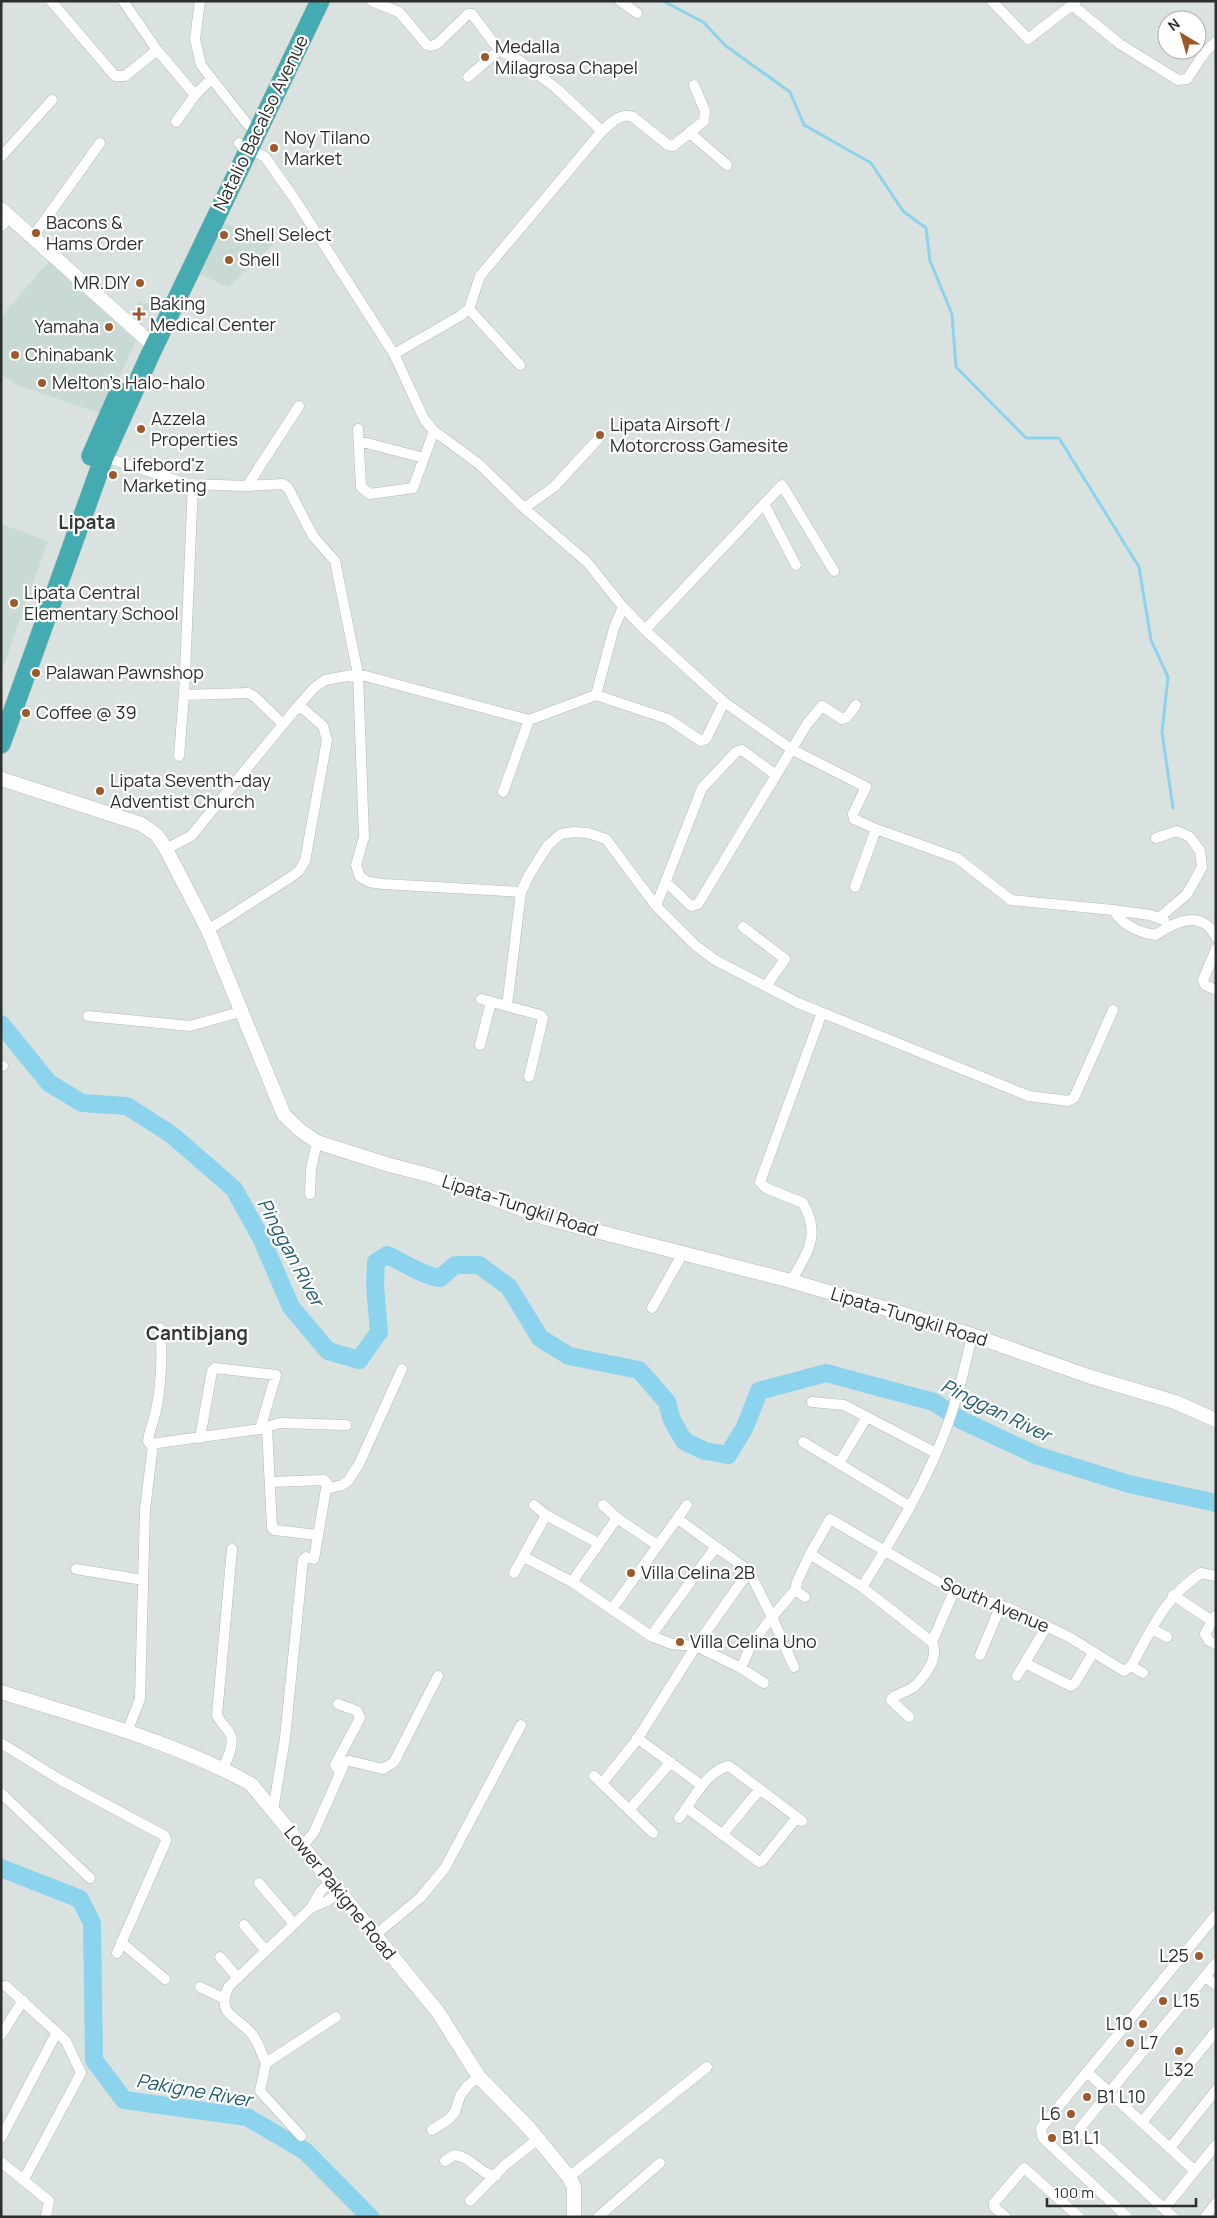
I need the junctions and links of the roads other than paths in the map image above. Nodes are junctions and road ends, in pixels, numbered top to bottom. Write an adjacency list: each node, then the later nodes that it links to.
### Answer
1 (52, 1): 12 (street)
2 (123, 1): 12 (street)
3 (200, 1): 15 (street)
4 (307, 1): 20 (highway, Natalio Bacalso Avenue)
5 (320, 1): 24 (highway, Natalio Bacalso Avenue)
6 (372, 1): 13 (street)
7 (620, 1): 10 (street)
8 (992, 1): 9 (street)
9 (1074, 3): 11 (street)
10 (637, 13)
11 (1216, 42)
12 (157, 50): 17 (street)
13 (499, 50): 14 (street); 21 (street)
14 (468, 77)
15 (211, 79): 17 (street); 20 (street)
16 (694, 85): 22 (street)
17 (195, 95): 19 (street)
18 (52, 100): 25 (street)
19 (176, 122)
20 (248, 125): 24 (highway, Natalio Bacalso Avenue)
21 (602, 131): 22 (street); 29 (street)
22 (690, 133): 26 (street)
23 (100, 143): 28 (street)
24 (244, 146): 30 (highway, Natalio Bacalso Avenue); 31 (street)
25 (1, 157)
26 (727, 164)
27 (4, 218): 28 (street)
28 (32, 238): 30 (street)
29 (469, 309): 31 (street); 32 (street)
30 (149, 342): 38 (highway, Natalio Bacalso Avenue); 54 (highway, Natalio Bacalso Avenue)
31 (394, 354): 35 (street)
32 (520, 364)
33 (299, 406): 41 (street)
34 (358, 429): 37 (street)
35 (434, 431): 39 (street); 43 (street)
36 (599, 438): 43 (street)
37 (359, 441): 39 (street); 39 (street)
38 (104, 457): 40 (street); 57 (highway, Natalio Bacalso Avenue)
39 (424, 458)
40 (193, 484): 41 (street); 49 (street)
41 (247, 486): 48 (street)
42 (764, 504): 44 (street); 45 (street); 47 (street)
43 (524, 508): 46 (street)
44 (796, 565)
45 (834, 571)
46 (623, 606): 47 (street); 50 (street)
47 (645, 630): 51 (street)
48 (358, 674): 52 (street); 55 (street); 68 (street)
49 (184, 695): 56 (street); 59 (street)
50 (596, 695): 51 (street); 55 (street)
51 (724, 702): 58 (street)
52 (299, 705): 56 (street); 74 (street)
53 (856, 705): 58 (street)
54 (1, 710)
55 (529, 720): 62 (street)
56 (283, 724): 65 (street)
57 (1, 744)
58 (791, 749): 60 (street); 63 (street)
59 (179, 756)
60 (776, 775): 66 (street); 66 (street)
61 (1, 779): 65 (street, Lipata-Tungkil Road)
62 (503, 792)
63 (876, 829): 67 (street); 70 (street)
64 (1156, 838): 71 (street)
65 (166, 849): 74 (street, Lipata-Tungkil Road)
66 (666, 882): 69 (street)
67 (855, 887)
68 (521, 892): 69 (street); 79 (street)
69 (656, 906): 77 (street)
70 (1113, 910): 71 (street); 72 (street)
71 (1159, 918): 72 (street)
72 (1171, 924): 75 (street)
73 (743, 927): 77 (street)
74 (208, 930): 81 (street, Lipata-Tungkil Road)
75 (1216, 937)
76 (1216, 949): 78 (street)
77 (766, 986): 80 (street)
78 (1216, 990)
79 (508, 1006): 84 (street); 85 (street)
80 (1113, 1010)
81 (240, 1012): 82 (street); 86 (street, Lipata-Tungkil Road)
82 (88, 1016)
83 (820, 1018): 89 (street)
84 (480, 1045)
85 (529, 1077)
86 (317, 1142): 87 (street); 88 (street, Lipata-Tungkil Road)
87 (310, 1194)
88 (682, 1253): 89 (street, Lipata-Tungkil Road); 90 (street)
89 (791, 1281): 92 (street, Lipata-Tungkil Road)
90 (652, 1308)
91 (160, 1328): 101 (street)
92 (972, 1335): 96 (street, Lipata-Tungkil Road); 102 (street)
93 (402, 1369): 105 (street)
94 (812, 1402): 95 (street)
95 (867, 1417): 102 (street); 103 (street)
96 (1216, 1420)
97 (346, 1425): 98 (street)
98 (264, 1428): 99 (street); 99 (street); 104 (street)
99 (200, 1438): 101 (street)
100 (802, 1442): 103 (street)
101 (153, 1445): 125 (street)
102 (936, 1453): 109 (street)
103 (839, 1462): 109 (street)
104 (270, 1482): 105 (street); 113 (street)
105 (327, 1489): 113 (street)
106 (534, 1505): 110 (street)
107 (603, 1505): 111 (street)
108 (687, 1505): 112 (street)
109 (909, 1506): 118 (street)
110 (546, 1515): 114 (street); 120 (street)
111 (617, 1518): 114 (street); 115 (street)
112 (678, 1519): 115 (street); 116 (street)
113 (317, 1535): 168 (street)
114 (598, 1543): 126 (street)
115 (657, 1545): 133 (street)
116 (715, 1548): 122 (street); 138 (street)
117 (232, 1549): 161 (street)
118 (885, 1550): 119 (street, South Avenue); 127 (street); 129 (street, South Avenue)
119 (810, 1554): 127 (street); 128 (street)
120 (524, 1557): 123 (street); 126 (street)
121 (76, 1569): 125 (street)
122 (749, 1571): 134 (street); 142 (street)
123 (514, 1573)
124 (1216, 1576): 130 (street)
125 (143, 1580): 157 (street)
126 (572, 1582): 133 (street)
127 (862, 1587): 140 (street)
128 (795, 1590): 131 (street); 134 (street)
129 (954, 1591): 132 (street, South Avenue); 140 (street)
130 (1173, 1595): 135 (street); 137 (street)
131 (804, 1598)
132 (1001, 1605): 136 (street, South Avenue); 144 (street)
133 (612, 1609): 138 (street)
134 (772, 1616): 147 (street); 148 (street)
135 (1214, 1618): 141 (street)
136 (1047, 1626): 143 (street, South Avenue); 145 (street)
137 (1152, 1629): 139 (street); 146 (street)
138 (651, 1636): 142 (street)
139 (1167, 1637)
140 (932, 1642): 155 (street)
141 (1216, 1644)
142 (696, 1646): 148 (street); 158 (street)
143 (1093, 1653): 145 (street); 146 (street, South Avenue)
144 (980, 1655)
145 (1025, 1663): 151 (street)
146 (1131, 1666): 149 (street)
147 (794, 1667)
148 (741, 1668): 152 (street)
149 (1143, 1673)
150 (438, 1676): 162 (street)
151 (1017, 1676)
152 (764, 1683)
153 (1, 1692): 157 (street, Lower Pakigne Road)
154 (338, 1704): 162 (street)
155 (909, 1717)
156 (521, 1725): 179 (street)
157 (127, 1732): 161 (street, Lower Pakigne Road)
158 (637, 1738): 160 (street); 167 (street)
159 (1, 1743): 180 (street)
160 (670, 1762): 163 (street); 167 (street)
161 (223, 1768): 168 (street, Lower Pakigne Road)
162 (339, 1771): 172 (street)
163 (701, 1785): 164 (street); 166 (street)
164 (760, 1789): 171 (street); 171 (street)
165 (1, 1793): 173 (street)
166 (687, 1808): 169 (street); 171 (street)
167 (629, 1810): 170 (street)
168 (273, 1811): 172 (street, Lower Pakigne Road)
169 (680, 1818)
170 (653, 1833)
171 (722, 1835)
172 (302, 1847): 175 (street, Lower Pakigne Road)
173 (90, 1878)
174 (259, 1883): 177 (street)
175 (335, 1887): 177 (street); 179 (street, Lower Pakigne Road)
176 (1216, 1915): 199 (street)
177 (294, 1924): 181 (street)
178 (244, 1925): 181 (street)
179 (374, 1935): 200 (street, Lower Pakigne Road)
180 (121, 1942): 182 (street); 187 (street)
181 (266, 1951): 186 (street)
182 (117, 1953)
183 (220, 1957): 186 (street)
184 (1216, 1963): 185 (street)
185 (1205, 1977): 188 (street); 202 (street)
186 (238, 1978): 191 (street)
187 (165, 1979)
188 (1216, 1985)
189 (6, 1986): 192 (street)
190 (200, 1987): 191 (street)
191 (224, 1998): 197 (street)
192 (23, 2000): 195 (street); 196 (street)
193 (336, 2017): 197 (street)
194 (1216, 2031): 203 (street)
195 (57, 2032): 206 (street); 216 (street)
196 (1, 2035)
197 (266, 2063): 205 (street)
198 (707, 2067): 215 (street)
199 (1088, 2073): 202 (street); 225 (street)
200 (479, 2077): 204 (street); 207 (street, Lower Pakigne Road)
201 (1216, 2090): 209 (street)
202 (1109, 2092): 203 (street); 219 (street)
203 (1142, 2122): 209 (street)
204 (432, 2130)
205 (301, 2136)
206 (1, 2138)
207 (538, 2139): 214 (street); 215 (street, Lower Pakigne Road)
208 (1216, 2145): 213 (street)
209 (1170, 2148): 213 (street)
210 (445, 2160): 214 (street)
211 (1, 2162): 216 (street)
212 (660, 2163): 222 (street)
213 (1196, 2171): 219 (street)
214 (496, 2176): 217 (street)
215 (569, 2177): 221 (street, Lower Pakigne Road)
216 (24, 2179): 220 (street)
217 (470, 2201)
218 (1216, 2203): 227 (street)
219 (1164, 2209): 226 (street)
220 (46, 2217)
221 (574, 2217)
222 (598, 2217)
223 (1006, 2217): 224 (street)
224 (1079, 2217)
225 (1127, 2217)
226 (1173, 2217)
227 (1205, 2217)

